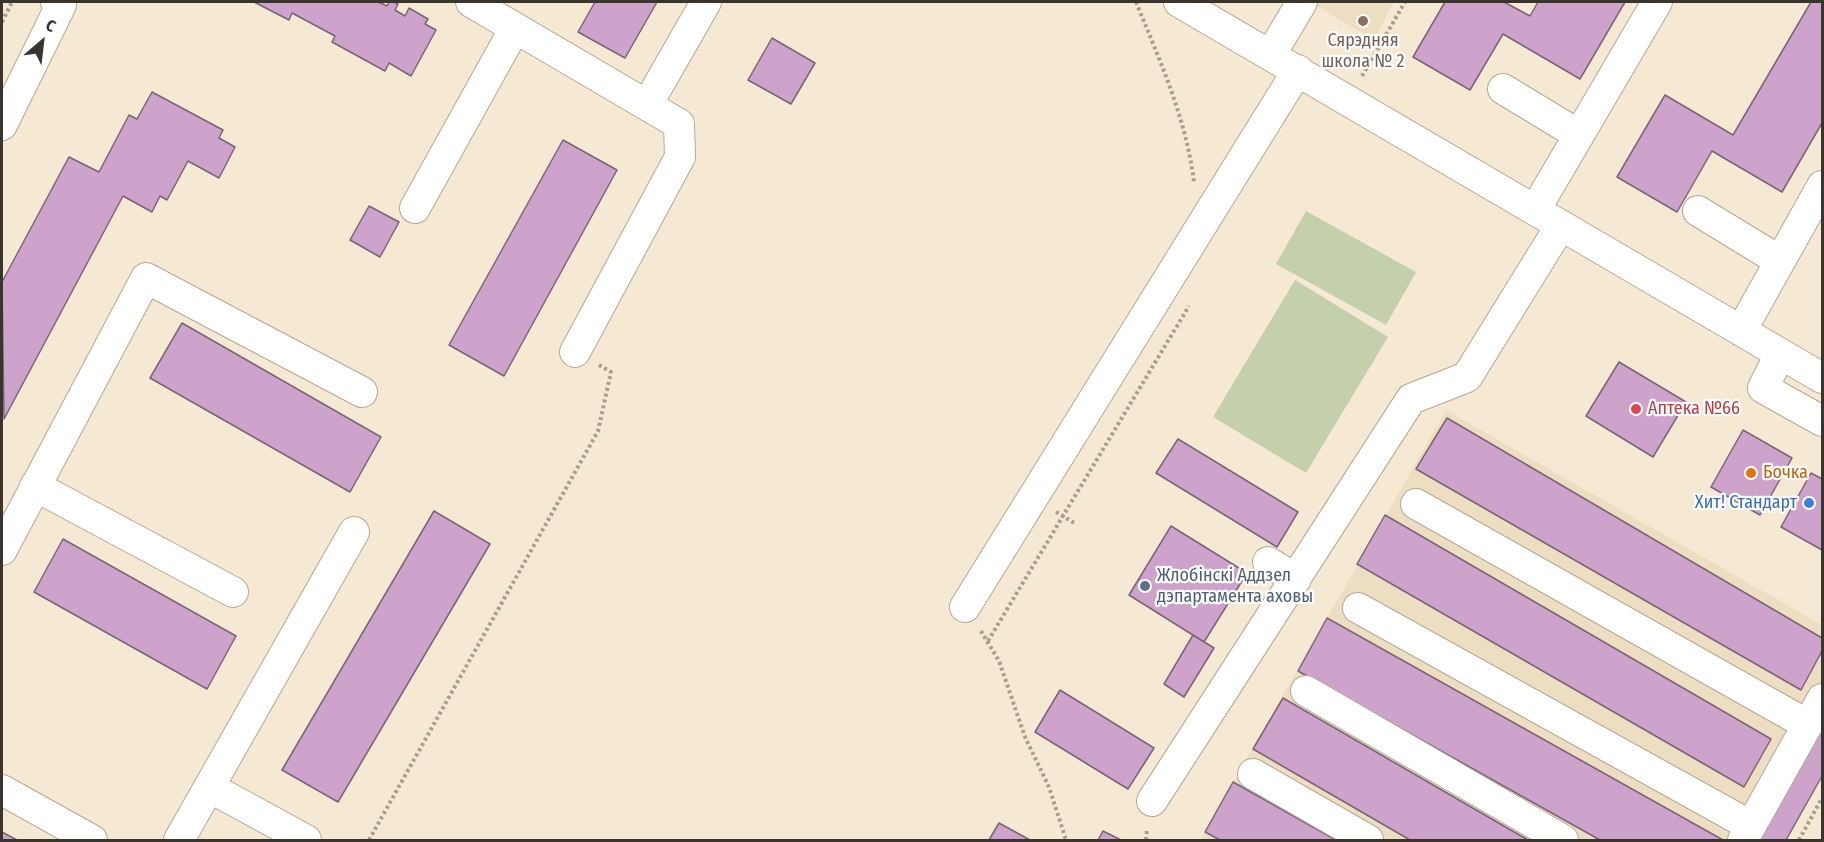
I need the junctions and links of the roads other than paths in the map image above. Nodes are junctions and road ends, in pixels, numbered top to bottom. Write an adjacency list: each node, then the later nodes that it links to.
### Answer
1 (56, 2): 12 (street)
2 (471, 2): 7 (street)
3 (706, 2): 11 (street)
4 (1179, 2): 8 (street)
5 (1302, 2): 8 (street)
6 (1658, 2): 13 (street)
7 (515, 28): 11 (street); 15 (street)
8 (1271, 54): 9 (street)
9 (1298, 70): 16 (street); 33 (street)
10 (1503, 89): 13 (street)
11 (647, 105): 21 (street)
12 (2, 125)
13 (1579, 135): 16 (street)
14 (1822, 186): 19 (street)
15 (415, 208)
16 (1535, 210): 18 (street)
17 (1698, 211): 19 (street)
18 (1561, 225): 20 (street); 31 (street)
19 (1780, 261): 20 (street)
20 (1741, 331): 22 (street)
21 (574, 352)
22 (1780, 354): 23 (street); 25 (street)
23 (1822, 378)
24 (362, 392): 26 (street)
25 (1822, 421)
26 (35, 486): 29 (street); 32 (street)
27 (1416, 504): 36 (street)
28 (354, 532): 38 (street)
29 (2, 550)
30 (1268, 562): 31 (street)
31 (1296, 579): 40 (street)
32 (233, 592)
33 (965, 607)
34 (1358, 608): 41 (street)
35 (1306, 691): 46 (street)
36 (1815, 712): 41 (street)
37 (1253, 774): 45 (street)
38 (209, 787): 43 (street); 44 (street)
39 (2, 790): 42 (street)
40 (1152, 801)
41 (1747, 833)
42 (92, 840)
43 (179, 840)
44 (306, 840)
45 (1368, 840)
46 (1563, 840)

